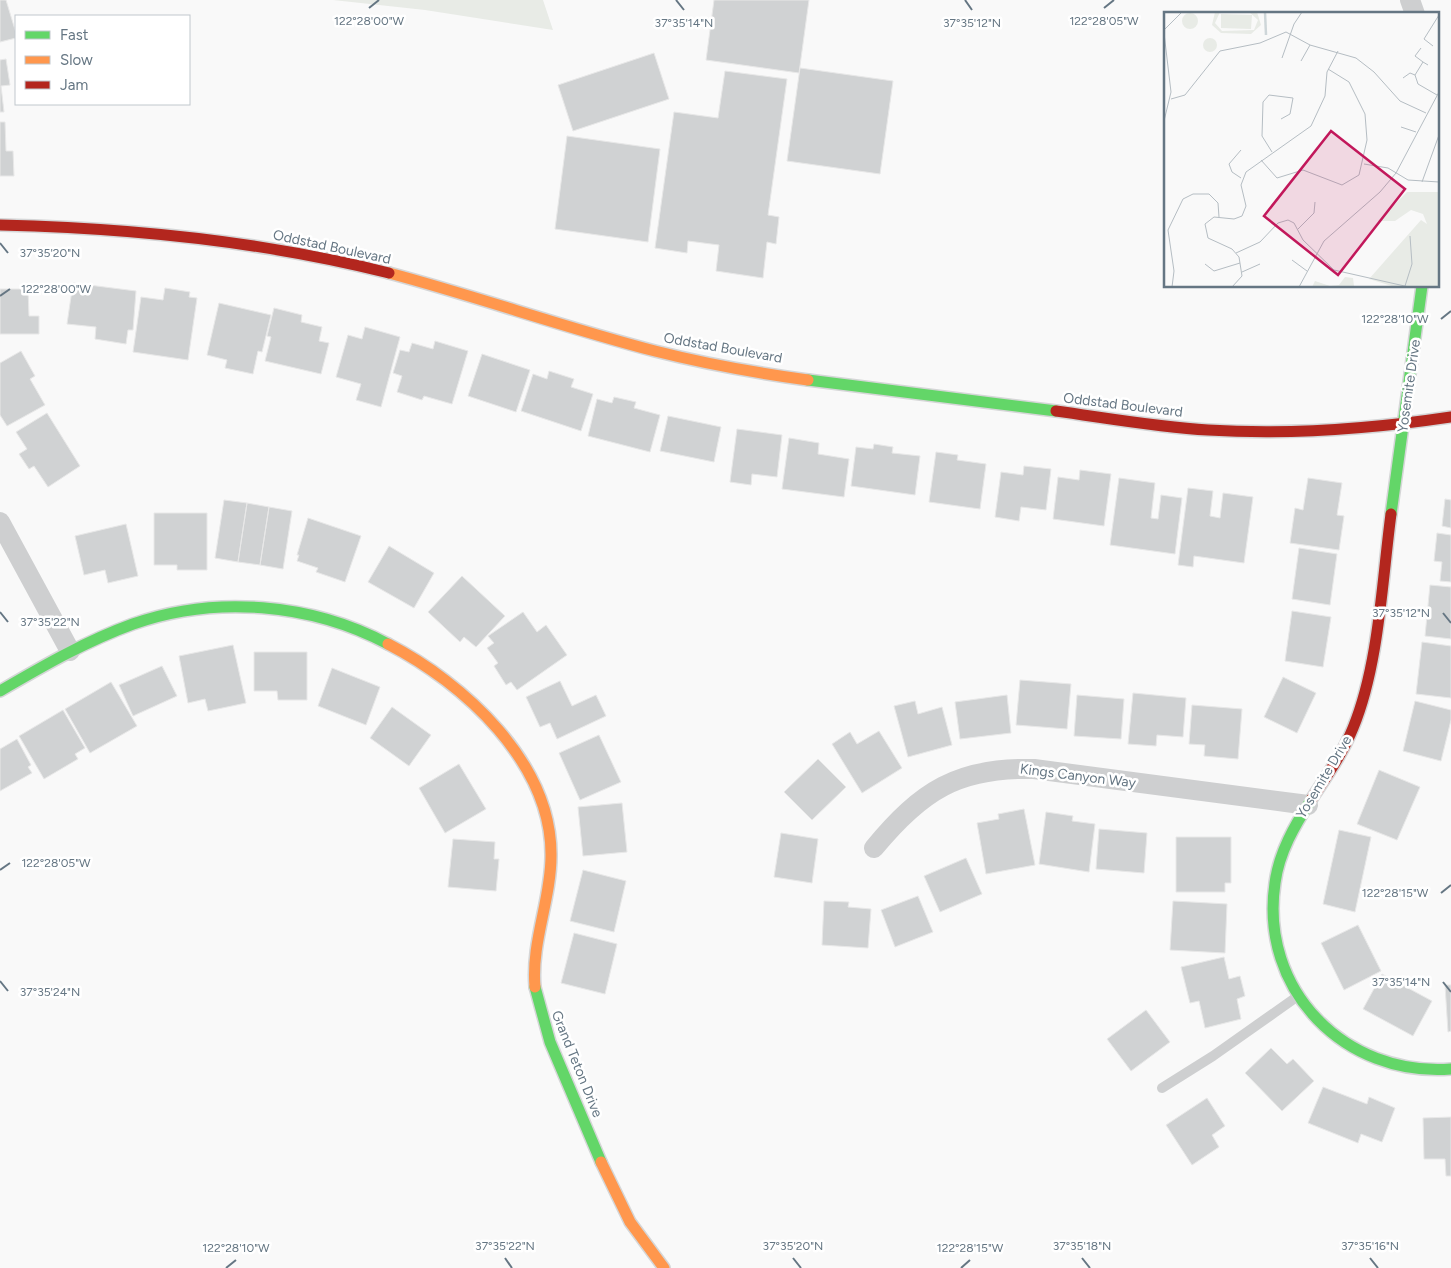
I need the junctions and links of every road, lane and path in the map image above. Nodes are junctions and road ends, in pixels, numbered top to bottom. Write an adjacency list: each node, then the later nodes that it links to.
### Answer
1 (1410, 0): 2 (street)
2 (1414, 12)
3 (0, 225): 6 (street, Oddstad Boulevard)
4 (1422, 288): 6 (street, Yosemite Drive)
5 (1451, 417): 6 (street, Oddstad Boulevard)
6 (1402, 424): 10 (street, Yosemite Drive)
7 (0, 522): 8 (street)
8 (70, 651): 9 (street, Grand Teton Drive); 15 (street, Grand Teton Drive)
9 (0, 691)
10 (1308, 805): 11 (street, Kings Canyon Way); 12 (street, Yosemite Drive)
11 (874, 848)
12 (1298, 996): 13 (street, Yosemite Drive); 14 (lane)
13 (1451, 1069)
14 (1162, 1088)
15 (664, 1268)

